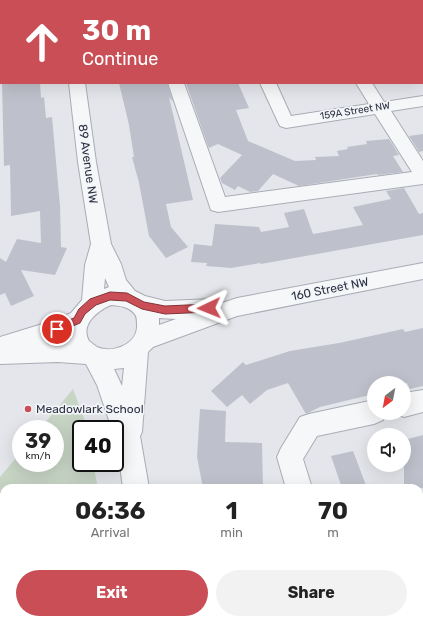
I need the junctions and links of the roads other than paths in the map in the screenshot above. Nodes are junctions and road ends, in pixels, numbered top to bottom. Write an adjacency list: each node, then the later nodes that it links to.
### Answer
1 (77, 84): 8 (street, 89 Avenue NW)
2 (176, 84): 7 (street)
3 (268, 84): 6 (street, 159A Street NW)
4 (365, 84): 6 (street)
5 (423, 101): 6 (street, 159A Street NW)
6 (379, 107): 7 (street)
7 (423, 176)
8 (101, 244): 10 (street, 89 Avenue NW); 11 (street, 89 Avenue NW)
9 (423, 271): 12 (street, 160 Street NW)
10 (134, 301): 11 (street); 12 (street, 160 Street NW); 14 (street)
11 (93, 302): 13 (street)
12 (237, 307): 14 (street, 160 Street NW)
13 (77, 320): 15 (street); 17 (street)
14 (141, 344): 17 (street); 21 (street)
15 (0, 347)
16 (0, 354): 17 (street)
17 (91, 355): 21 (street)
18 (423, 401): 19 (street)
19 (411, 404)
20 (367, 414): 23 (street)
21 (128, 439): 22 (street)
22 (135, 484)
23 (298, 484)

